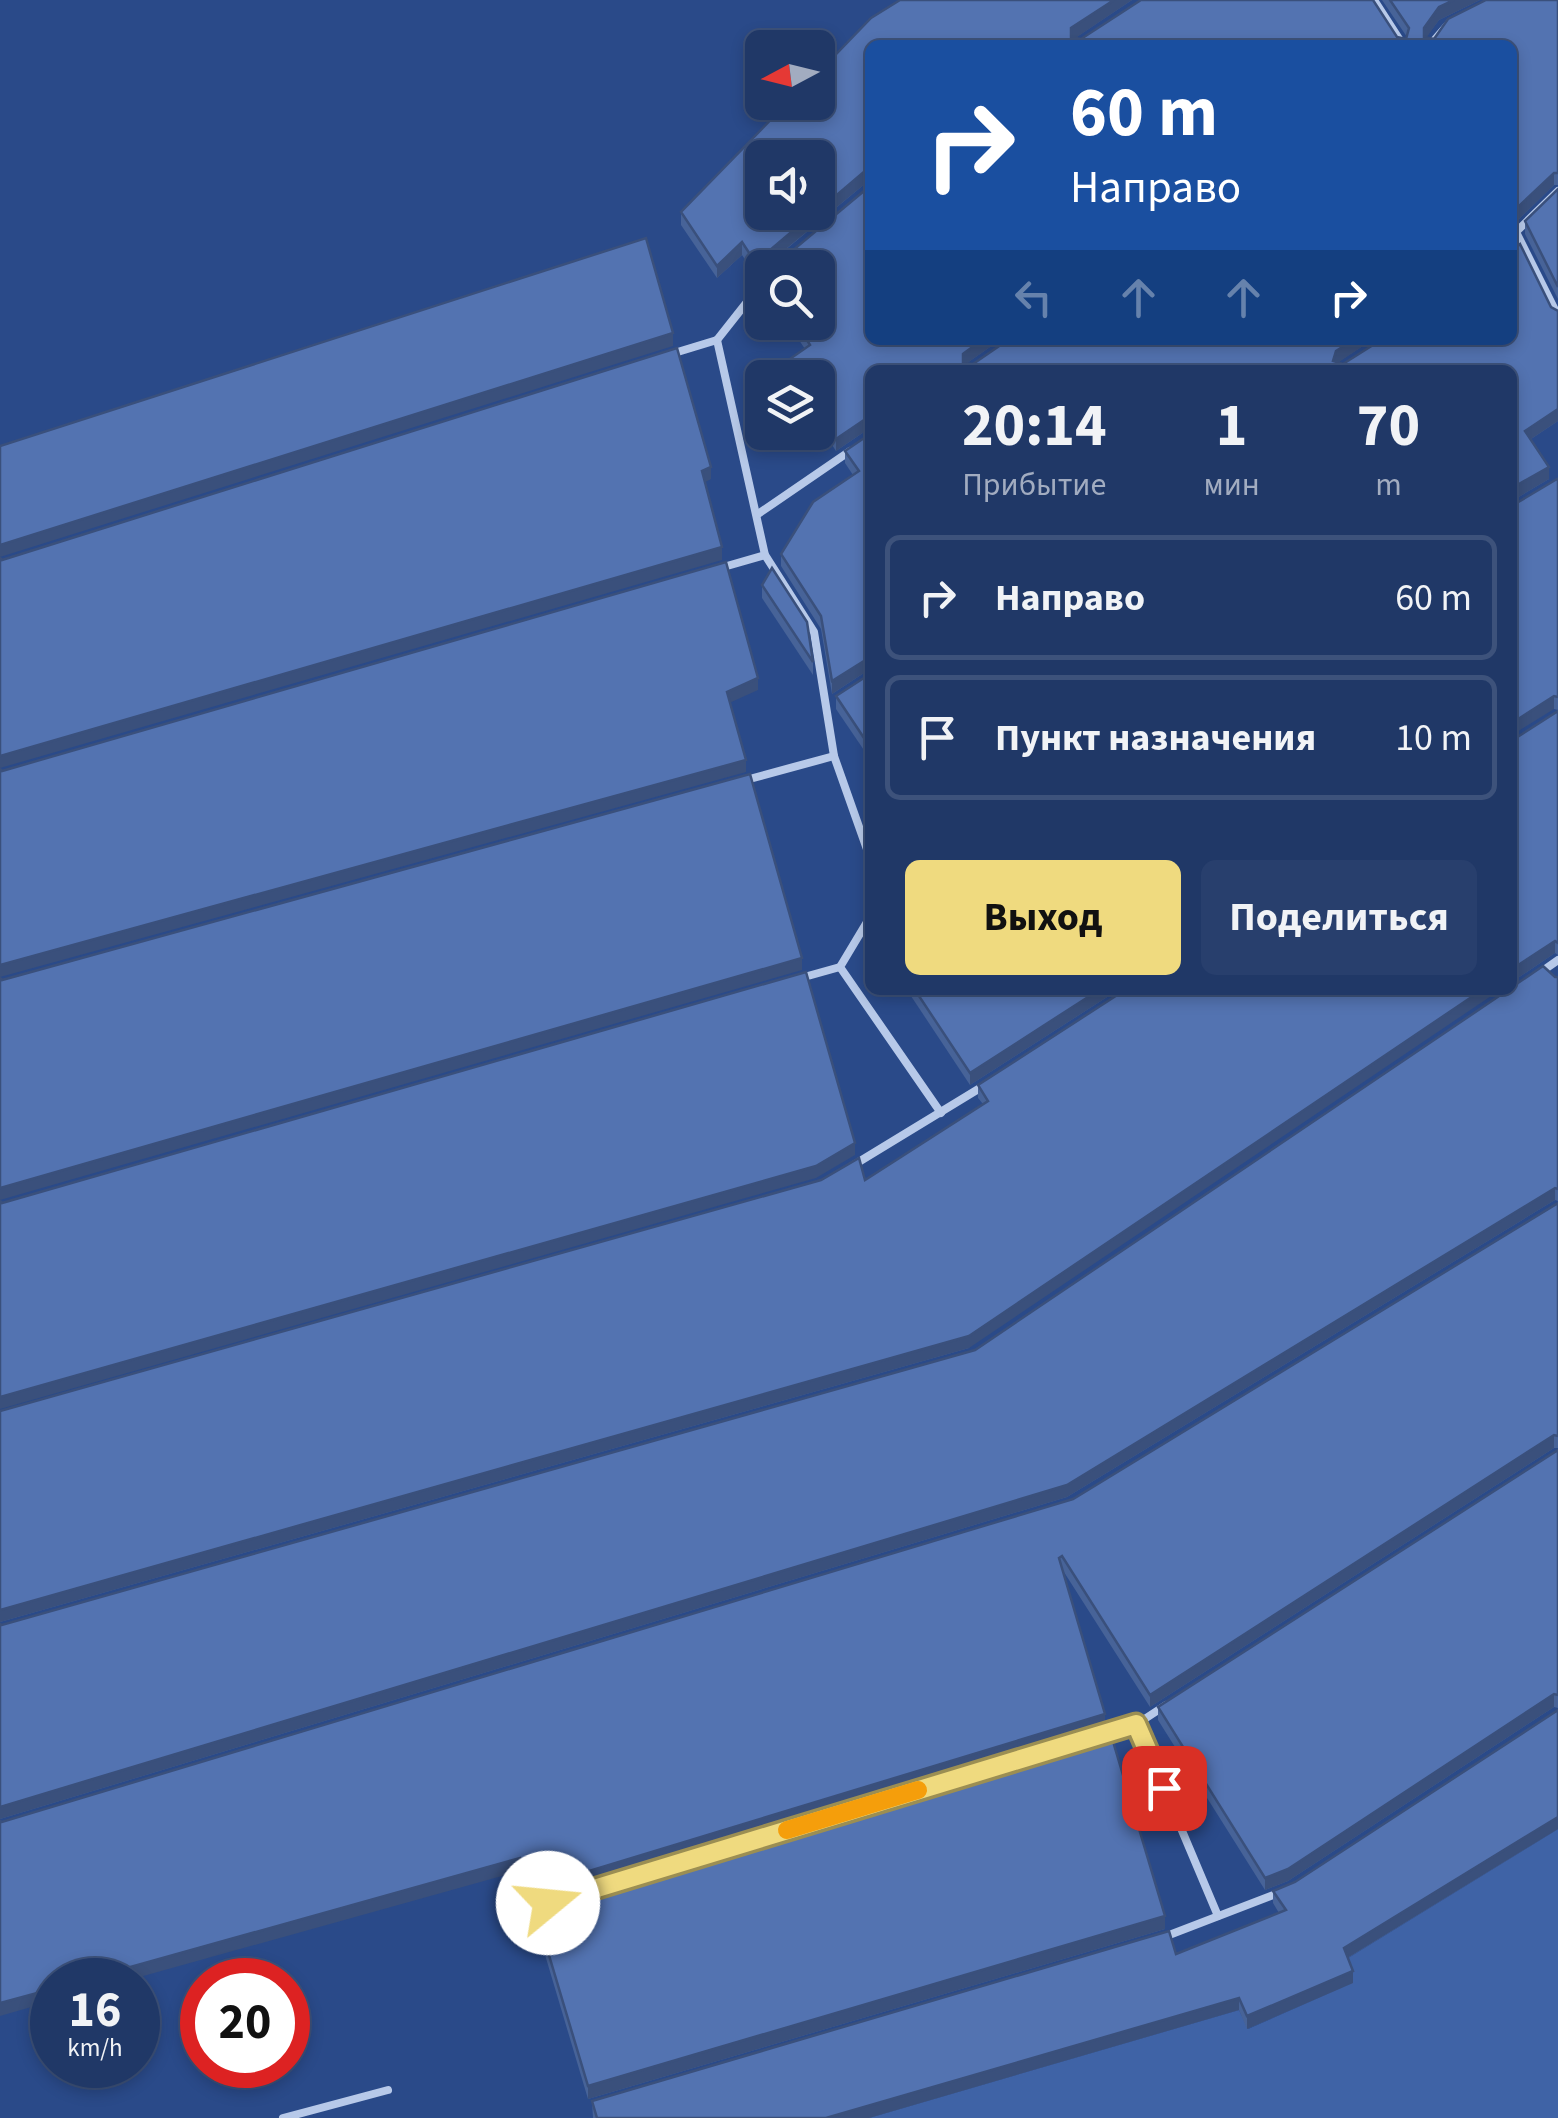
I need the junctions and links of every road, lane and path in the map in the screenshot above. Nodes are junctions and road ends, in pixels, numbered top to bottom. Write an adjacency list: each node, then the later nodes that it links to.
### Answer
1 (1374, 0): 3 (lane)
2 (1460, 17): 4 (lane)
3 (1399, 40)
4 (1433, 40)
5 (1558, 190): 6 (lane)
6 (1517, 225)
7 (1517, 231): 9 (lane)
8 (745, 305): 10 (lane)
9 (1558, 316)
10 (717, 340): 11 (lane); 13 (lane)
11 (663, 356)
12 (854, 448): 13 (lane)
13 (758, 514): 14 (lane)
14 (765, 555): 15 (lane); 17 (lane)
15 (702, 574)
16 (842, 696): 17 (lane)
17 (828, 705): 18 (lane)
18 (834, 756): 19 (lane); 20 (lane)
19 (738, 782)
20 (865, 845)
21 (865, 925): 23 (lane)
22 (1558, 960): 24 (lane)
23 (840, 966): 26 (lane); 29 (lane)
24 (1544, 970): 25 (lane); 27 (lane)
25 (1528, 980)
26 (782, 983)
27 (1558, 983)
28 (989, 1082): 29 (lane)
29 (941, 1113): 30 (lane)
30 (834, 1176)
31 (1170, 1702): 32 (lane)
32 (1136, 1724): 33 (lane); 35 (lane)
33 (1099, 1735)
34 (1291, 1888): 35 (lane)
35 (1218, 1916): 36 (lane)
36 (1148, 1942)
37 (388, 2090): 38 (lane)
38 (283, 2118)

